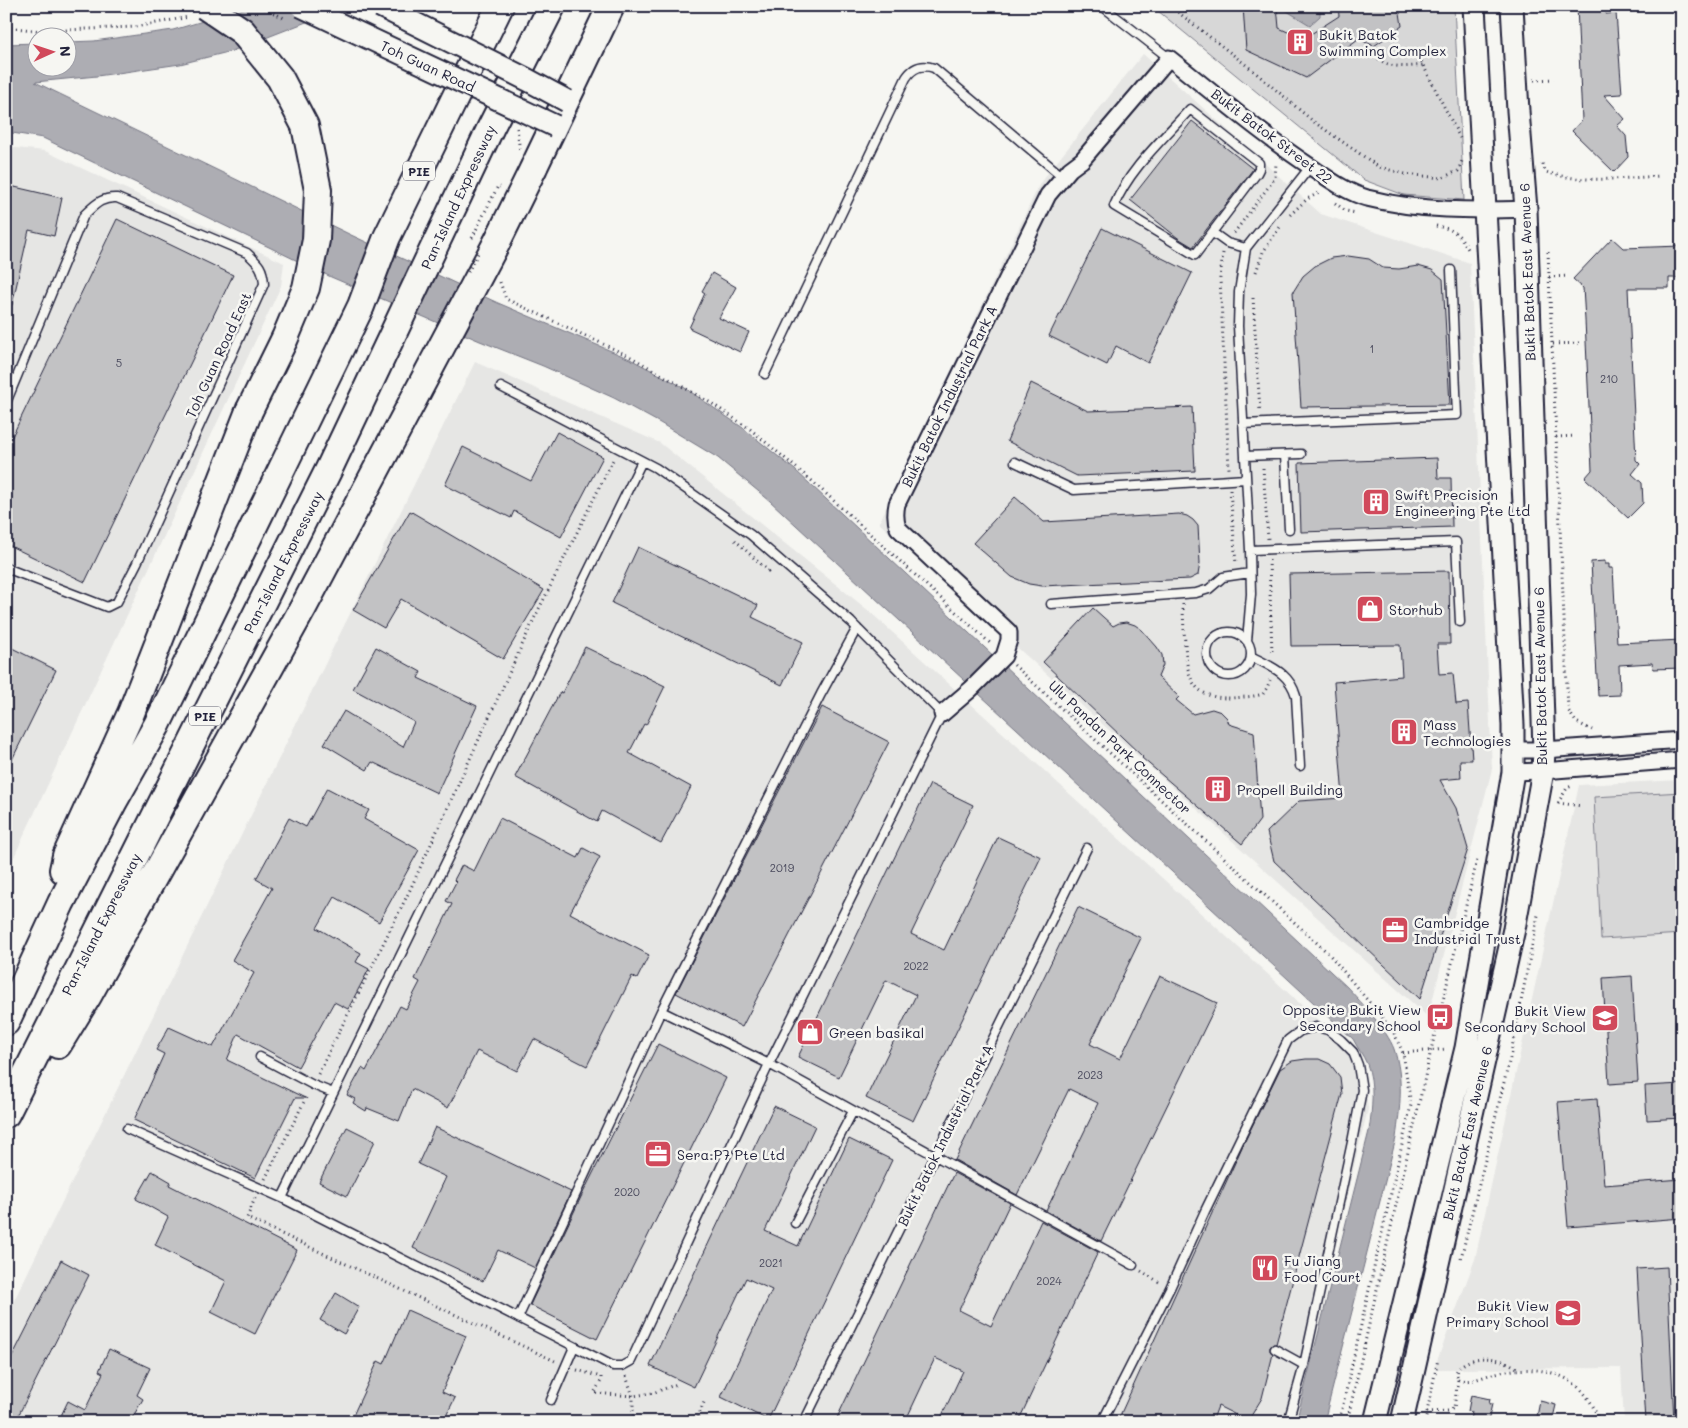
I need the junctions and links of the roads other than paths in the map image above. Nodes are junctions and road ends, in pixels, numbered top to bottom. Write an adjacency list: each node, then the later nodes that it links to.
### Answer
1 (380, 6): 11 (main road, bridge)
2 (500, 6): 47 (highway, PIE)
3 (552, 6): 54 (highway, Pan-Island Expressway / PIE)
4 (612, 6): 11 (highway)
5 (1102, 6): 10 (lane, Bukit Batok Street 22)
6 (1474, 6): 16 (main road, Bukit Batok East Avenue 6)
7 (1512, 6): 15 (main road, Bukit Batok East Avenue 6)
8 (200, 11): 47 (highway, bridge)
9 (298, 14): 12 (main road, Toh Guan Road, bridge)
10 (1169, 58): 13 (street, Bukit Batok Street 22); 14 (street, Bukit Batok Industrial Park A)
11 (567, 101): 12 (highway)
12 (555, 126): 55 (highway, bridge)
13 (1310, 167): 16 (street, Bukit Batok Street 22); 18 (lane)
14 (1063, 177): 20 (lane); 39 (street, Bukit Batok Industrial Park A)
15 (1526, 209): 16 (street, Bukit Batok Street 22); 43 (main road, Bukit Batok East Avenue 6)
16 (1485, 210): 41 (main road, Bukit Batok East Avenue 6)
17 (1213, 233): 17 (lane); 18 (lane)
18 (1246, 248): 23 (lane)
19 (1451, 270): 23 (lane)
20 (765, 374)
21 (501, 388): 27 (lane)
22 (6, 404): 32 (lane, Toh Guan Road East)
23 (1244, 424): 26 (lane)
24 (1285, 454): 25 (lane); 26 (lane); 30 (lane)
25 (1301, 454)
26 (1245, 456): 29 (lane)
27 (642, 461): 36 (lane); 52 (lane)
28 (1015, 462): 29 (lane)
29 (1246, 479): 31 (lane)
30 (1289, 529)
31 (1250, 550): 33 (lane); 35 (lane)
32 (6, 568)
33 (1250, 572): 34 (lane); 37 (lane)
34 (1051, 604)
35 (1460, 622)
36 (857, 628): 39 (lane); 48 (lane)
37 (1247, 641): 38 (lane); 38 (lane)
38 (1251, 656): 44 (lane)
39 (942, 714): 51 (lane)
40 (1682, 740): 43 (street)
41 (1514, 750): 43 (street); 45 (main road, Bukit Batok East Avenue 6)
42 (1682, 760): 43 (street)
43 (1544, 761): 45 (street); 70 (main road, Bukit Batok East Avenue 6)
44 (1300, 766)
45 (1513, 772): 69 (main road, Bukit Batok East Avenue 6)
46 (1087, 848): 57 (lane, Bukit Batok Industrial Park A)
47 (61, 903): 49 (highway, PIE)
48 (661, 1011): 51 (lane); 61 (lane)
49 (6, 1022)
50 (260, 1057): 52 (lane)
51 (769, 1064): 53 (lane); 62 (lane)
52 (333, 1093): 58 (lane)
53 (854, 1111): 57 (lane); 59 (lane)
54 (6, 1114)
55 (6, 1129)
56 (127, 1130): 58 (lane)
57 (934, 1155): 60 (lane); 66 (lane, Bukit Batok Industrial Park A)
58 (282, 1198): 61 (lane)
59 (795, 1223)
60 (1133, 1265)
61 (518, 1318): 62 (lane)
62 (574, 1347): 65 (lane)
63 (1275, 1349): 64 (lane)
64 (1304, 1365): 67 (lane); 68 (lane)
65 (551, 1400)
66 (804, 1422)
67 (1102, 1422)
68 (1288, 1422)
69 (1375, 1422)
70 (1402, 1422)

